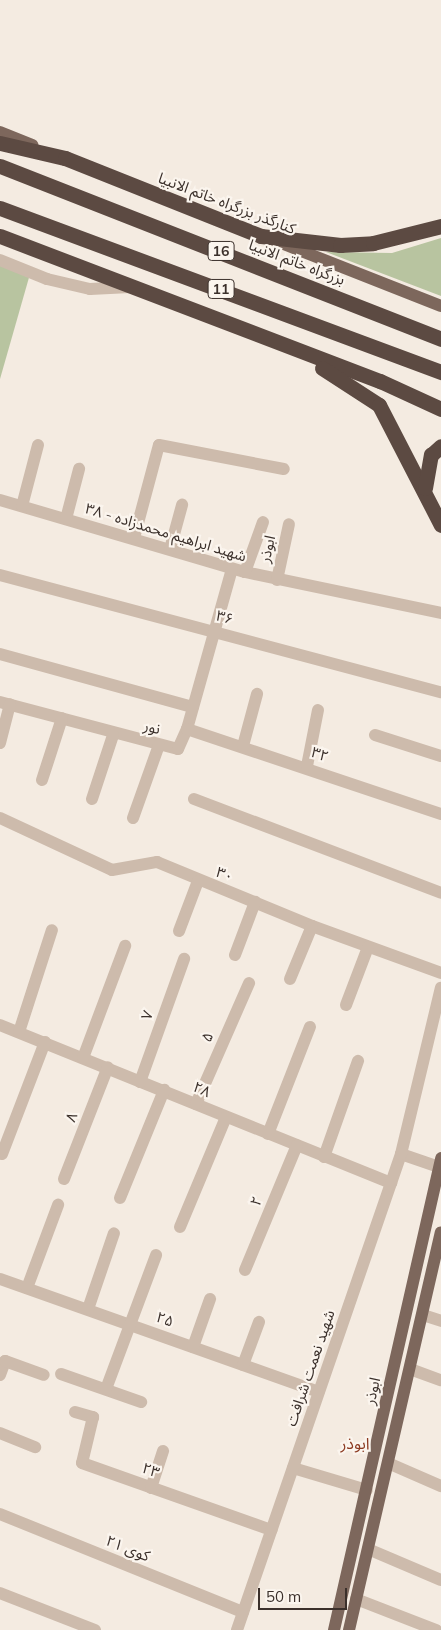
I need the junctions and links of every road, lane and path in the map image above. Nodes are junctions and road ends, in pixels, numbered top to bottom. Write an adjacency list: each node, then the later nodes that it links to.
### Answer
1 (0, 132): 3 (main road, کنارگذر بزرگراه خاتم الانبیا)
2 (0, 143): 3 (highway, 16)
3 (65, 158): 8 (highway, کنارگذر بزرگراه خاتم الانبیا / 16)
4 (0, 166): 12 (highway, بزرگراه خاتم الانبیا / 16)
5 (0, 208): 14 (highway, 11)
6 (441, 226): 8 (highway)
7 (0, 236): 10 (highway)
8 (261, 236): 11 (main road, کنارگذر بزرگراه خاتم الانبیا)
9 (0, 260): 10 (street)
10 (134, 287): 13 (highway)
11 (441, 306)
12 (441, 339)
13 (287, 346): 15 (highway); 20 (highway)
14 (441, 372)
15 (441, 408)
16 (38, 445): 23 (street)
17 (441, 446): 20 (highway)
18 (79, 469): 24 (street)
19 (284, 469): 28 (street)
20 (425, 488): 27 (highway)
21 (0, 500): 23 (street, شهید ابراهیم محمدزاده - ۳۸)
22 (182, 505): 29 (street)
23 (22, 506): 24 (street, شهید ابراهیم محمدزاده - ۳۸)
24 (66, 519): 28 (street, شهید ابراهیم محمدزاده - ۳۸)
25 (263, 522): 30 (street, نور)
26 (289, 524): 32 (street, ابوذر)
27 (441, 524)
28 (134, 538): 29 (street, شهید ابراهیم محمدزاده - ۳۸)
29 (170, 548): 30 (street, شهید ابراهیم محمدزاده - ۳۸)
30 (239, 571): 32 (street, شهید ابراهیم محمدزاده - ۳۸); 34 (street, نور)
31 (0, 575): 34 (street, ۳۶)
32 (277, 580): 33 (street, شهید ابراهیم محمدزاده - ۳۸)
33 (441, 613)
34 (215, 631): 36 (street, ۳۶); 39 (street, نور)
35 (0, 654): 39 (street)
36 (441, 692)
37 (257, 694): 47 (street)
38 (5, 703): 41 (street, نور); 45 (street)
39 (193, 707): 42 (street, نور)
40 (318, 710): 49 (street)
41 (62, 718): 43 (street, نور); 50 (street)
42 (187, 729): 46 (street, نور); 47 (street, ۳۲)
43 (113, 735): 46 (street, نور); 51 (street)
44 (375, 735): 48 (street)
45 (0, 743)
46 (159, 745): 55 (street)
47 (243, 746): 49 (street, ۳۲)
48 (441, 756)
49 (307, 766): 53 (street, ۳۲)
50 (42, 780)
51 (92, 798)
52 (194, 800): 57 (street)
53 (441, 814)
54 (0, 818): 56 (street, ۳۰)
55 (133, 818)
56 (198, 881): 58 (street, ۳۰); 61 (street)
57 (441, 893)
58 (255, 902): 59 (street, ۳۰); 64 (street)
59 (312, 926): 63 (street, ۳۰); 67 (street)
60 (52, 930): 74 (street)
61 (179, 931)
62 (125, 946): 76 (street)
63 (368, 947): 66 (street, ۳۰); 70 (street)
64 (235, 955)
65 (184, 959): 79 (street, ۷)
66 (441, 973)
67 (290, 979)
68 (249, 983): 81 (street, ۵)
69 (441, 988): 71 (street, شهید نعمت شرافت)
70 (346, 1005)
71 (437, 1022): 86 (street, شهید نعمت شرافت)
72 (0, 1024): 74 (street, ۲۸)
73 (310, 1027): 83 (street)
74 (19, 1032): 75 (street, ۲۸)
75 (45, 1042): 76 (street, ۲۸); 85 (street)
76 (83, 1058): 78 (street, ۲۸)
77 (358, 1061): 87 (street)
78 (108, 1067): 79 (street, ۲۸); 89 (street, ۸)
79 (140, 1082): 80 (street, ۲۸)
80 (164, 1090): 81 (street, ۲۸); 91 (street)
81 (196, 1104): 82 (street, ۲۸)
82 (226, 1117): 83 (street, ۲۸); 93 (street)
83 (268, 1134): 84 (street, ۲۸)
84 (297, 1145): 87 (street, ۲۸); 98 (street, ۲)
85 (2, 1154)
86 (401, 1154): 88 (street); 90 (street, شهید نعمت شرافت)
87 (324, 1157): 90 (street, ۲۸)
88 (440, 1163): 125 (main road, ابوذر)
89 (64, 1180)
90 (391, 1183): 115 (street, شهید نعمت شرافت)
91 (120, 1198)
92 (58, 1205): 100 (street)
93 (180, 1227)
94 (441, 1232): 97 (main road)
95 (114, 1233): 102 (street)
96 (156, 1255): 106 (street)
97 (438, 1258): 103 (main road)
98 (245, 1270)
99 (0, 1279): 100 (street, ۲۵)
100 (27, 1288): 102 (street, ۲۵)
101 (210, 1299): 107 (street)
102 (88, 1309): 106 (street, ۲۵)
103 (423, 1315): 104 (street); 109 (main road)
104 (441, 1320)
105 (259, 1322): 108 (street)
106 (131, 1324): 107 (street, ۲۵); 114 (street)
107 (193, 1347): 108 (street, ۲۵)
108 (243, 1365): 115 (street, ۲۵)
109 (410, 1369): 113 (street); 121 (main road)
110 (61, 1374): 114 (street)
111 (0, 1375): 112 (street)
112 (44, 1375)
113 (441, 1380)
114 (106, 1389): 116 (street)
115 (319, 1392): 122 (street, شهید نعمت شرافت)
116 (141, 1402)
117 (75, 1412): 124 (street, ۲۳)
118 (0, 1433): 119 (street)
119 (35, 1447)
120 (163, 1451): 124 (street)
121 (388, 1464): 123 (street); 128 (main road)
122 (293, 1468): 125 (street); 127 (street, شهید نعمت شرافت)
123 (441, 1486)
124 (151, 1488): 127 (street, ۲۳)
125 (366, 1490): 135 (main road, ابوذر)
126 (0, 1514): 132 (street, کوی ۲۱)
127 (271, 1530): 132 (street, شهید نعمت شرافت)
128 (368, 1549): 129 (street); 131 (main road)
129 (441, 1580)
130 (0, 1593): 133 (street)
131 (356, 1599): 136 (main road); 137 (street)
132 (243, 1612): 134 (street, شهید نعمت شرافت)
133 (95, 1630)
134 (237, 1630)
135 (334, 1630)
136 (349, 1630)
137 (436, 1630)

